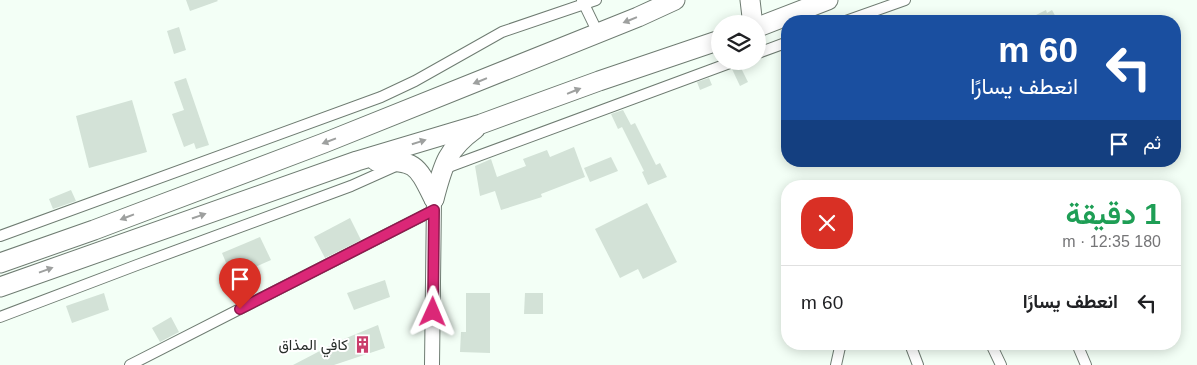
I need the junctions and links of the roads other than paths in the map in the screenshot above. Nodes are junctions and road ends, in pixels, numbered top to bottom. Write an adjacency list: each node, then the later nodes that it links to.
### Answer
1 (596, 0): 6 (street)
2 (675, 0): 12 (highway, one-way to 12)
3 (750, 0): 7 (highway)
4 (828, 0): 8 (highway)
5 (905, 0): 9 (street)
6 (583, 2): 12 (street); 22 (street)
7 (752, 15)
8 (789, 15)
9 (863, 15)
10 (781, 18): 11 (highway)
11 (766, 24)
12 (598, 33): 23 (highway, one-way to 23)
13 (711, 43): 17 (highway, one-way to 13)
14 (781, 45): 15 (street)
15 (766, 50)
16 (711, 70): 20 (street)
17 (481, 124): 18 (highway, one-way to 17); 20 (highway)
18 (357, 161): 19 (highway); 24 (highway, one-way to 18)
19 (406, 162): 21 (highway); 25 (street)
20 (442, 169): 21 (highway)
21 (434, 204): 30 (street); 31 (main road)
22 (0, 236)
23 (0, 263)
24 (0, 287)
25 (0, 317)
26 (839, 350): 32 (street)
27 (912, 350): 33 (street)
28 (994, 350): 34 (street)
29 (1080, 350): 35 (street)
30 (130, 365)
31 (432, 365)
32 (836, 365)
33 (918, 365)
34 (1001, 365)
35 (1086, 365)

